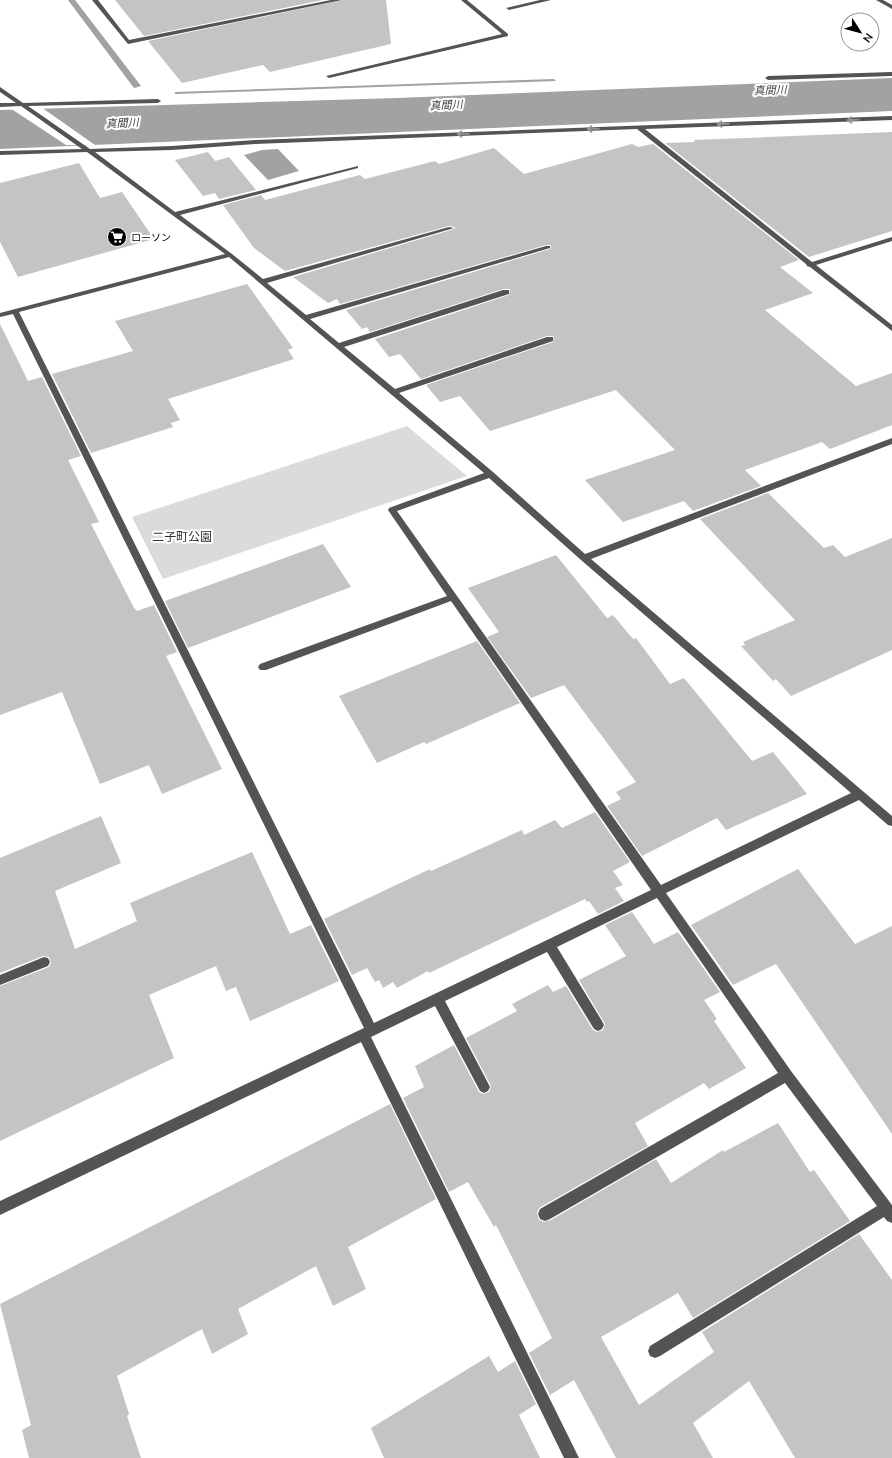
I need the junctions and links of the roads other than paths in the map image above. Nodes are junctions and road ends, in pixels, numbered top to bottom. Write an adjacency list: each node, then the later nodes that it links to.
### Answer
1 (95, 0): 2 (street)
2 (339, 0)
3 (464, 0): 9 (street)
4 (548, 0): 7 (street)
5 (879, 0): 6 (street)
6 (892, 7)
7 (509, 8)
8 (892, 74): 10 (street)
9 (329, 76)
10 (768, 78)
11 (0, 89): 14 (street)
12 (158, 101): 14 (street)
13 (0, 104): 14 (street)
14 (25, 106): 17 (street)
15 (892, 118): 16 (street, one-way to 16)
16 (638, 127): 17 (street, one-way to 17); 25 (street)
17 (86, 149): 18 (street); 20 (street)
18 (0, 153)
19 (356, 167): 20 (street)
20 (174, 214): 24 (street)
21 (451, 228): 26 (street)
22 (892, 239): 25 (street)
23 (548, 247): 30 (street)
24 (230, 254): 26 (street); 28 (street)
25 (809, 265): 31 (street)
26 (262, 282): 30 (street)
27 (506, 292): 33 (street)
28 (15, 311): 29 (street); 48 (street)
29 (0, 315)
30 (305, 318): 33 (street)
31 (892, 329)
32 (550, 339): 34 (street)
33 (338, 346): 34 (street)
34 (392, 393): 36 (street)
35 (892, 441): 37 (street)
36 (490, 474): 37 (street); 38 (street)
37 (584, 558): 40 (street)
38 (453, 597): 39 (street); 42 (street)
39 (263, 667)
40 (858, 795): 41 (street); 42 (street)
41 (892, 822)
42 (660, 892): 43 (street); 49 (street)
43 (549, 945): 46 (street); 47 (street)
44 (44, 962): 45 (street)
45 (0, 980)
46 (438, 999): 48 (street); 50 (street)
47 (598, 1026)
48 (368, 1033): 51 (street); 55 (street)
49 (787, 1075): 52 (street); 53 (street)
50 (484, 1087)
51 (0, 1208)
52 (889, 1212): 54 (street)
53 (546, 1214)
54 (655, 1351)
55 (572, 1458)

